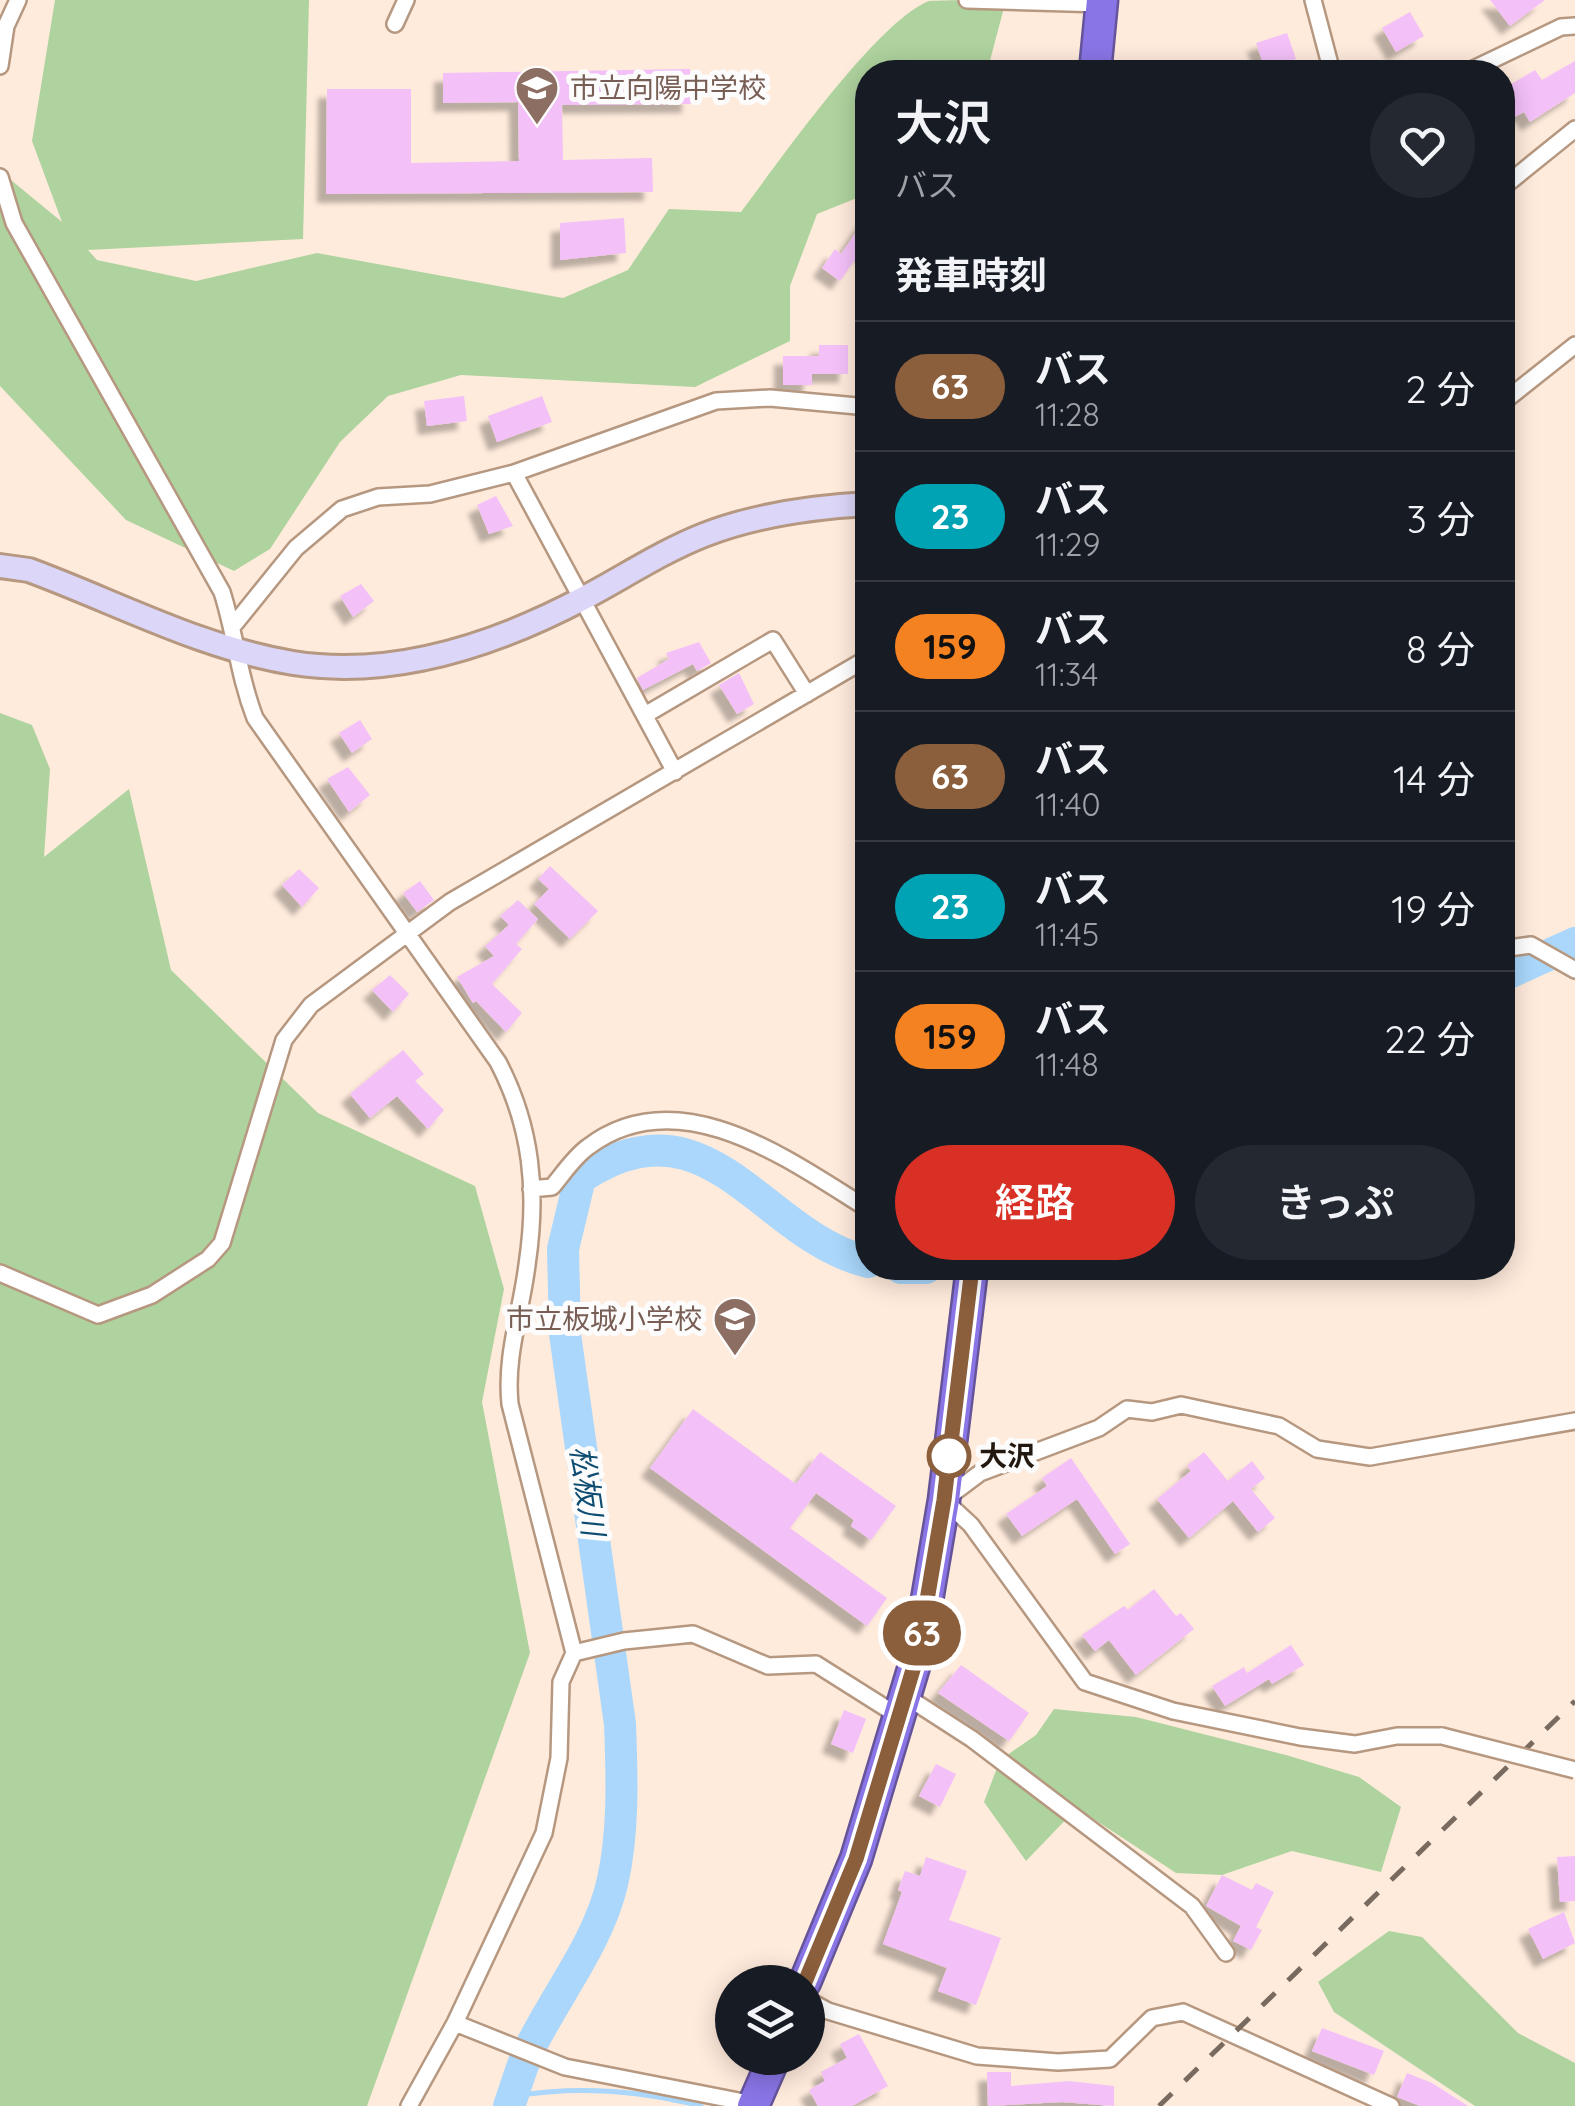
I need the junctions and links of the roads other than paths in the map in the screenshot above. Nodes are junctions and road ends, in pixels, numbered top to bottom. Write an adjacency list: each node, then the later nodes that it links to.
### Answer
1 (18, 0): 11 (street)
2 (406, 0): 6 (street)
3 (967, 0): 5 (street)
4 (1312, 0): 9 (street)
5 (1102, 2): 8 (highway)
6 (395, 24)
7 (1575, 26): 10 (street)
8 (1096, 60)
9 (1329, 60)
10 (1492, 60)
11 (0, 66)
12 (1575, 129): 14 (street)
13 (0, 177): 22 (street)
14 (1515, 177)
15 (1575, 345): 16 (street)
16 (1515, 393)
17 (855, 406): 18 (street)
18 (514, 473): 21 (street); 22 (street)
19 (855, 506): 21 (street)
20 (0, 566): 22 (street)
21 (583, 599): 22 (street); 25 (street)
22 (233, 638): 27 (street)
23 (855, 666): 24 (street)
24 (807, 694): 25 (street); 26 (street)
25 (646, 715): 26 (street)
26 (675, 772): 27 (street)
27 (409, 936): 30 (street); 32 (street)
28 (1515, 947): 29 (street)
29 (1575, 970)
30 (531, 1189): 31 (street); 36 (street)
31 (855, 1201)
32 (0, 1273)
33 (970, 1280): 35 (highway)
34 (1575, 1421): 35 (street)
35 (944, 1500): 37 (highway); 38 (street, bridge)
36 (582, 1651): 37 (street); 42 (street)
37 (904, 1707): 39 (street); 40 (highway)
38 (1575, 1770)
39 (1226, 1952)
40 (812, 1965)
41 (825, 2009): 46 (street)
42 (455, 2023): 44 (street); 45 (street)
43 (767, 2075): 44 (highway)
44 (754, 2105)
45 (409, 2106)
46 (1391, 2106)

